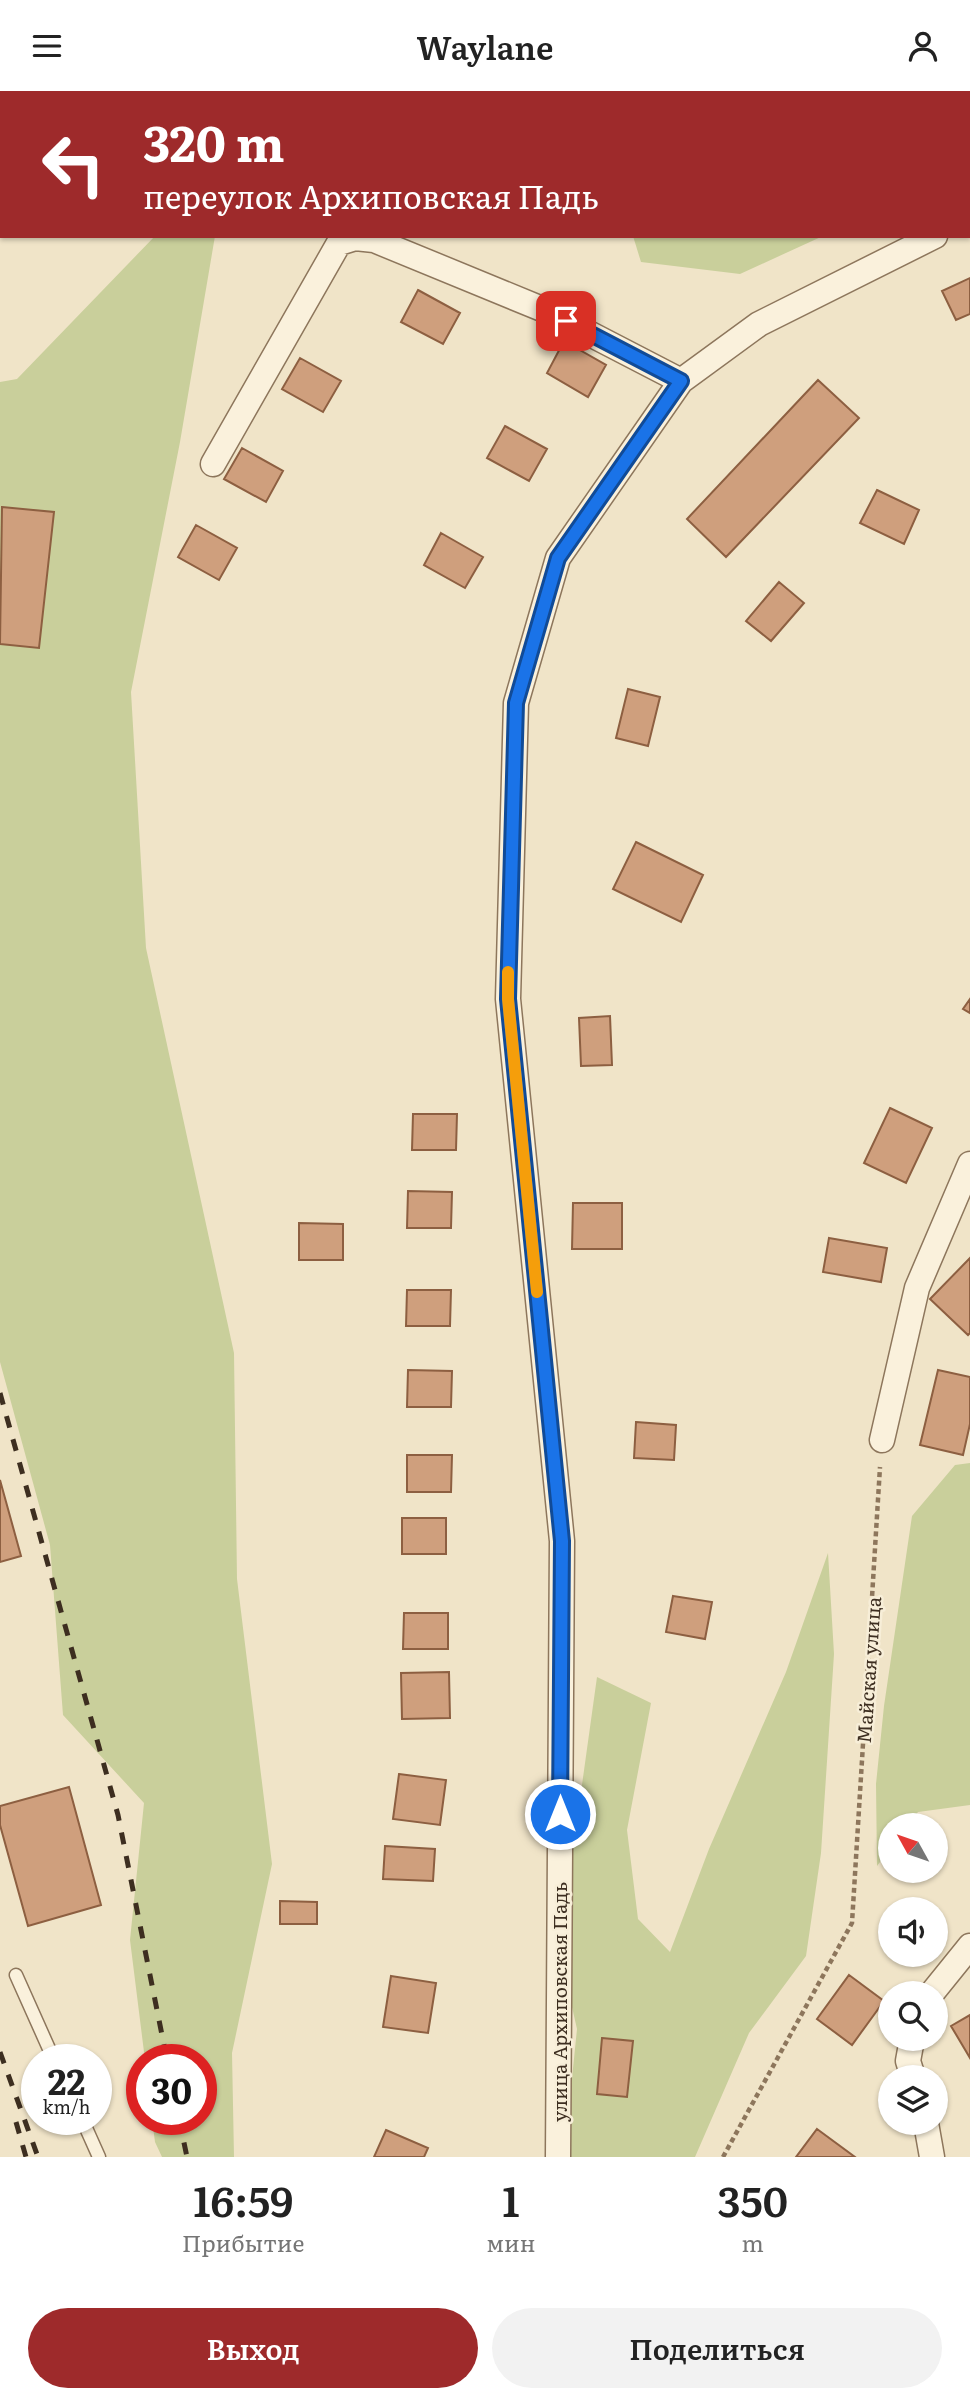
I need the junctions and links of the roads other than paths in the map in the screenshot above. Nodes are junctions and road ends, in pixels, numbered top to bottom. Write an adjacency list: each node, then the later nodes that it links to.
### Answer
1 (931, 238): 2 (street, улица Архиповская Падь)
2 (681, 381): 3 (street); 13 (street, улица Архиповская Падь)
3 (214, 464)
4 (970, 1164): 5 (street)
5 (882, 1440)
6 (970, 1946): 8 (street)
7 (16, 1975): 9 (lane)
8 (942, 1981)
9 (47, 2044)
10 (89, 2135): 12 (lane)
11 (928, 2135): 14 (street)
12 (99, 2157)
13 (558, 2157)
14 (932, 2157)

